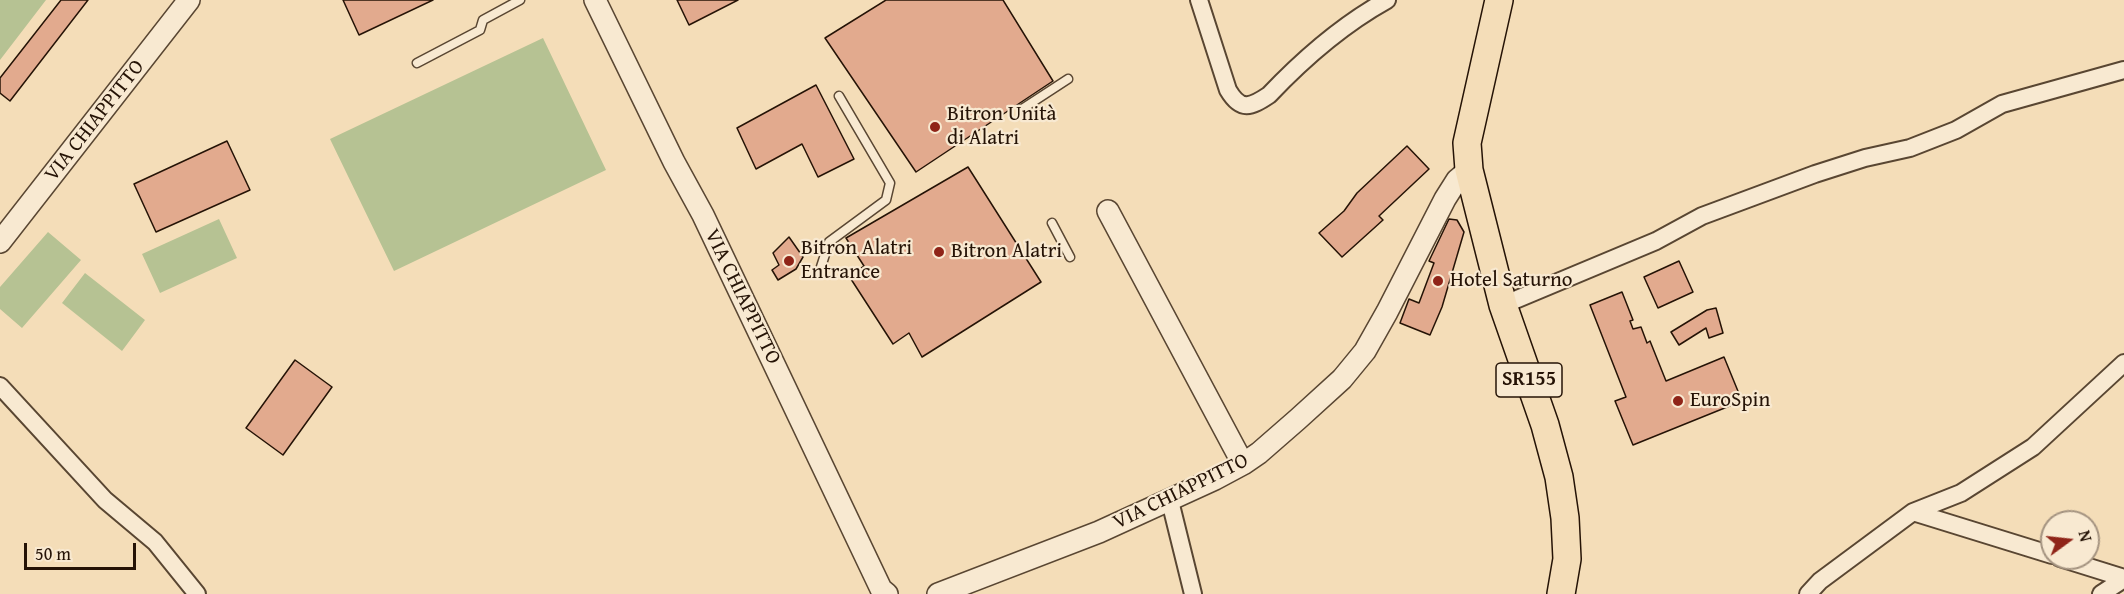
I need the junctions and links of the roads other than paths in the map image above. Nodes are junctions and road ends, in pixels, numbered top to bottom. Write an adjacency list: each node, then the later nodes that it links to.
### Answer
1 (189, 0): 15 (street, VIA CHIAPPITTO)
2 (520, 0): 7 (lane)
3 (595, 0): 28 (street, VIA CHIAPPITTO)
4 (1199, 0): 5 (street)
5 (1387, 0)
6 (1499, 0): 12 (main road, SR155)
7 (417, 63)
8 (2124, 70): 18 (street)
9 (1068, 79): 11 (lane)
10 (839, 96): 17 (lane)
11 (1022, 109)
12 (1469, 170): 18 (main road, SR155); 21 (street, VIA CHIAPPITTO)
13 (1108, 211): 21 (street)
14 (1052, 223): 16 (lane)
15 (0, 242)
16 (1070, 257)
17 (820, 270)
18 (1503, 305): 31 (main road, SR155)
19 (2124, 363): 23 (street)
20 (0, 386): 27 (street)
21 (1243, 464): 22 (street, VIA CHIAPPITTO)
22 (1170, 501): 29 (street, VIA CHIAPPITTO); 30 (street)
23 (1913, 512): 24 (street); 32 (street)
24 (2040, 551)
25 (2097, 570): 26 (street)
26 (2124, 579): 33 (street)
27 (197, 594)
28 (887, 594)
29 (938, 594)
30 (1193, 594)
31 (1562, 594)
32 (1808, 594)
33 (2101, 594)

